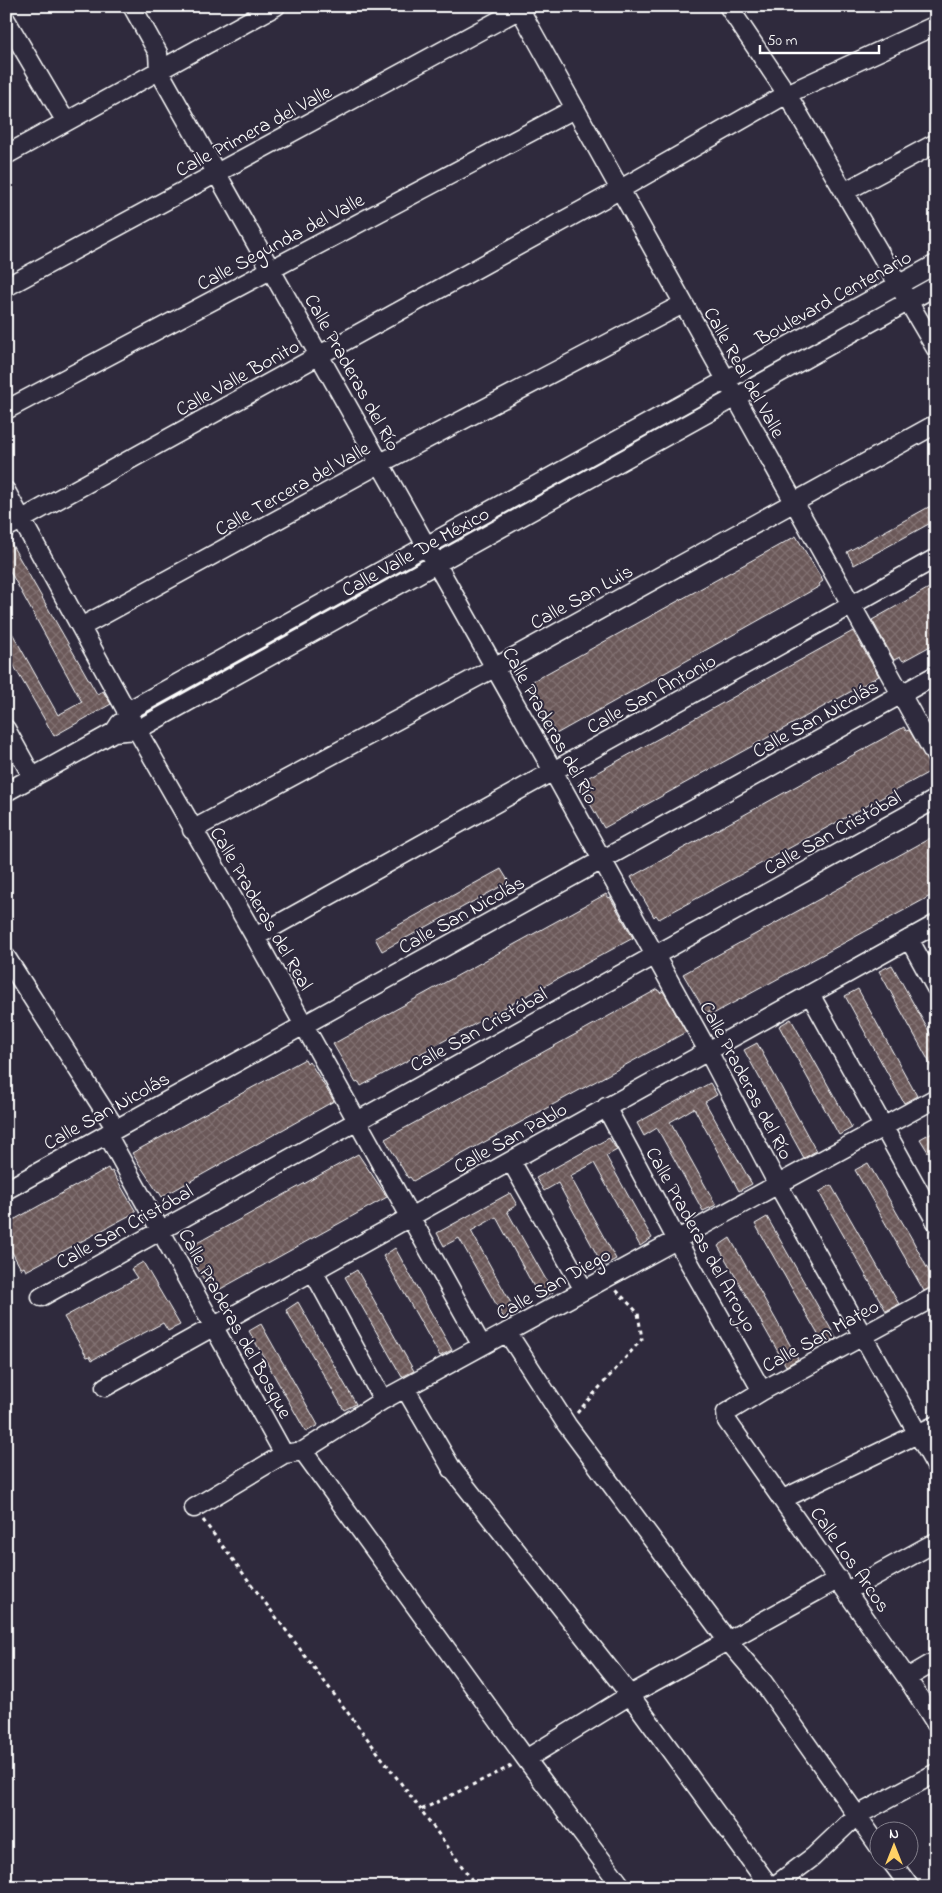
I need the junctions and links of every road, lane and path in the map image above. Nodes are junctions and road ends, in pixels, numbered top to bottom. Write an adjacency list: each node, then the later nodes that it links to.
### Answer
1 (132, 6): 7 (street, Calle Praderas del Río)
2 (276, 6): 7 (street)
3 (728, 6): 8 (street)
4 (519, 8): 9 (street, Calle Real del Valle); 13 (street, Calle Primera del Valle)
5 (6, 20): 10 (street)
6 (936, 25): 8 (street, Calle Valle Bonito)
7 (159, 71): 10 (street); 13 (street, Calle Praderas del Río)
8 (787, 94): 14 (street, Calle Valle Bonito); 15 (street)
9 (574, 109): 14 (street, Calle Real del Valle); 17 (street, Calle Segunda del Valle)
10 (66, 122): 12 (street)
11 (936, 143): 15 (street)
12 (6, 154)
13 (217, 173): 17 (street, Calle Praderas del Río); 20 (street, Calle Primera del Valle)
14 (619, 190): 22 (street, Calle Real del Valle); 24 (street, Calle Valle Bonito)
15 (844, 192): 18 (street)
16 (936, 264): 18 (street, Boulevard Centenario)
17 (271, 270): 24 (street, Calle Praderas del Río); 27 (street, Calle Segunda del Valle)
18 (899, 285): 21 (street); 25 (street, Boulevard Centenario)
19 (936, 286): 21 (street, Boulevard Centenario)
20 (6, 287)
21 (908, 302): 23 (street); 26 (street, Boulevard Centenario)
22 (683, 304): 25 (street, Calle Real del Valle); 29 (street, Calle Tercera del Valle)
23 (936, 349)
24 (320, 355): 29 (street, Calle Praderas del Río); 32 (street, Calle Valle Bonito)
25 (725, 381): 26 (street, Calle Real del Valle); 34 (street, Calle Valle De México)
26 (734, 398): 31 (street, Calle Real del Valle); 36 (street, Calle Valle De México)
27 (6, 410)
28 (936, 424): 31 (street, Calle San Luis)
29 (381, 463): 34 (street, Calle Praderas del Río); 38 (street, Calle Tercera del Valle)
30 (6, 491): 32 (street, Calle Praderas del Real)
31 (794, 503): 37 (street, Calle Real del Valle); 39 (street, Calle San Luis)
32 (22, 520): 33 (street, Calle Valle Bonito); 38 (street, Calle Praderas del Real)
33 (6, 528)
34 (427, 546): 36 (street, Calle Praderas del Río); 42 (street, Calle Valle De México)
35 (936, 558): 37 (street, Calle San Antonio)
36 (437, 564): 39 (street, Calle Praderas del Río); 44 (street, Calle Valle De México)
37 (852, 605): 41 (street, Calle Real del Valle); 47 (street, Calle San Antonio)
38 (80, 627): 42 (street, Calle Praderas del Real)
39 (494, 668): 47 (street, Calle Praderas del Río); 51 (street, Calle San Luis)
40 (936, 675): 41 (street, Calle San Nicolás)
41 (901, 694): 46 (street, Calle Real del Valle); 52 (street, Calle San Nicolás)
42 (126, 712): 44 (street, Calle Praderas del Real); 45 (street)
43 (6, 729): 48 (street)
44 (137, 730): 45 (street, Calle Valle De México); 51 (street, Calle Praderas del Real)
45 (114, 732): 48 (street)
46 (936, 757)
47 (553, 771): 52 (street, Calle Praderas del Río); 54 (street, Calle San Antonio)
48 (34, 778): 49 (street)
49 (6, 792)
50 (936, 799): 56 (street, Calle San Cristóbal)
51 (192, 830): 54 (street, Calle Praderas del Real)
52 (602, 860): 56 (street, Calle Praderas del Río); 60 (street, Calle San Nicolás)
53 (936, 924): 55 (street, Calle San Pablo)
54 (255, 937): 60 (street, Calle Praderas del Real)
55 (909, 939): 58 (street); 59 (street, Calle San Pablo)
56 (655, 955): 61 (street, Calle Praderas del Río); 64 (street, Calle San Cristóbal)
57 (6, 957): 66 (street, Calle Praderas del Bosque)
58 (936, 988)
59 (810, 994): 61 (street, Calle San Pablo); 65 (street)
60 (304, 1025): 64 (street, Calle Praderas del Real); 66 (street, Calle San Nicolás)
61 (708, 1051): 63 (street, Calle San Pablo); 68 (street, Calle Praderas del Río)
62 (936, 1098): 65 (street, Calle San Diego)
63 (606, 1108): 67 (street, Calle San Pablo); 73 (street, Calle Praderas del Arroyo)
64 (357, 1121): 70 (street, Calle Praderas del Real); 72 (street, Calle San Cristóbal)
65 (883, 1127): 68 (street, Calle San Diego); 71 (street)
66 (112, 1132): 69 (street, Calle San Nicolás); 72 (street, Calle Praderas del Bosque)
67 (511, 1161): 70 (street, Calle San Pablo); 76 (street)
68 (778, 1183): 73 (street, Calle San Diego); 81 (street, Calle Praderas del Río)
69 (6, 1190)
70 (410, 1217): 74 (street, Calle San Pablo); 82 (street, Calle Praderas del Real)
71 (936, 1222)
72 (160, 1231): 78 (street, Calle San Cristóbal); 79 (street, Calle Praderas del Bosque)
73 (677, 1238): 75 (street, Calle San Diego); 85 (street, Calle Praderas del Arroyo)
74 (313, 1271): 79 (street, Calle San Pablo); 86 (street)
75 (605, 1278): 76 (street, Calle San Diego); 88 (path)
76 (584, 1290): 80 (street, Calle San Diego)
77 (936, 1296): 81 (street, Calle San Mateo)
78 (41, 1297)
79 (213, 1327): 83 (street, Calle San Pablo); 92 (street, Calle Praderas del Bosque)
80 (507, 1332): 82 (street, Calle San Diego); 88 (street)
81 (864, 1336): 85 (street, Calle San Mateo); 90 (street, Calle Praderas del Río)
82 (482, 1346): 84 (street, Calle San Diego)
83 (105, 1387)
84 (405, 1388): 86 (street, Calle San Diego); 101 (street)
85 (762, 1391): 87 (street, Calle San Mateo)
86 (383, 1400): 91 (street, Calle San Diego)
87 (727, 1417): 94 (street, Calle Los Arcos)
88 (567, 1425): 98 (street)
89 (936, 1425): 90 (street)
90 (918, 1434): 93 (street, Calle Praderas del Río); 94 (street)
91 (304, 1451): 92 (street, Calle San Diego); 103 (street)
92 (284, 1454): 95 (street, Calle San Diego)
93 (936, 1466)
94 (783, 1499): 97 (street, Calle Los Arcos)
95 (194, 1508): 105 (path)
96 (936, 1542): 97 (street)
97 (843, 1585): 98 (street); 100 (street, Calle Los Arcos)
98 (727, 1640): 101 (street); 106 (street)
99 (936, 1661): 100 (street)
100 (907, 1678): 102 (street, Calle Los Arcos)
101 (630, 1695): 103 (street); 111 (street)
102 (936, 1724)
103 (526, 1759): 105 (path); 110 (street)
104 (936, 1773): 106 (street)
105 (421, 1810): 109 (path)
106 (856, 1816): 107 (street); 111 (street)
107 (870, 1835)
108 (897, 1870): 112 (street)
109 (477, 1887)
110 (622, 1887)
111 (772, 1887)
112 (910, 1887)

